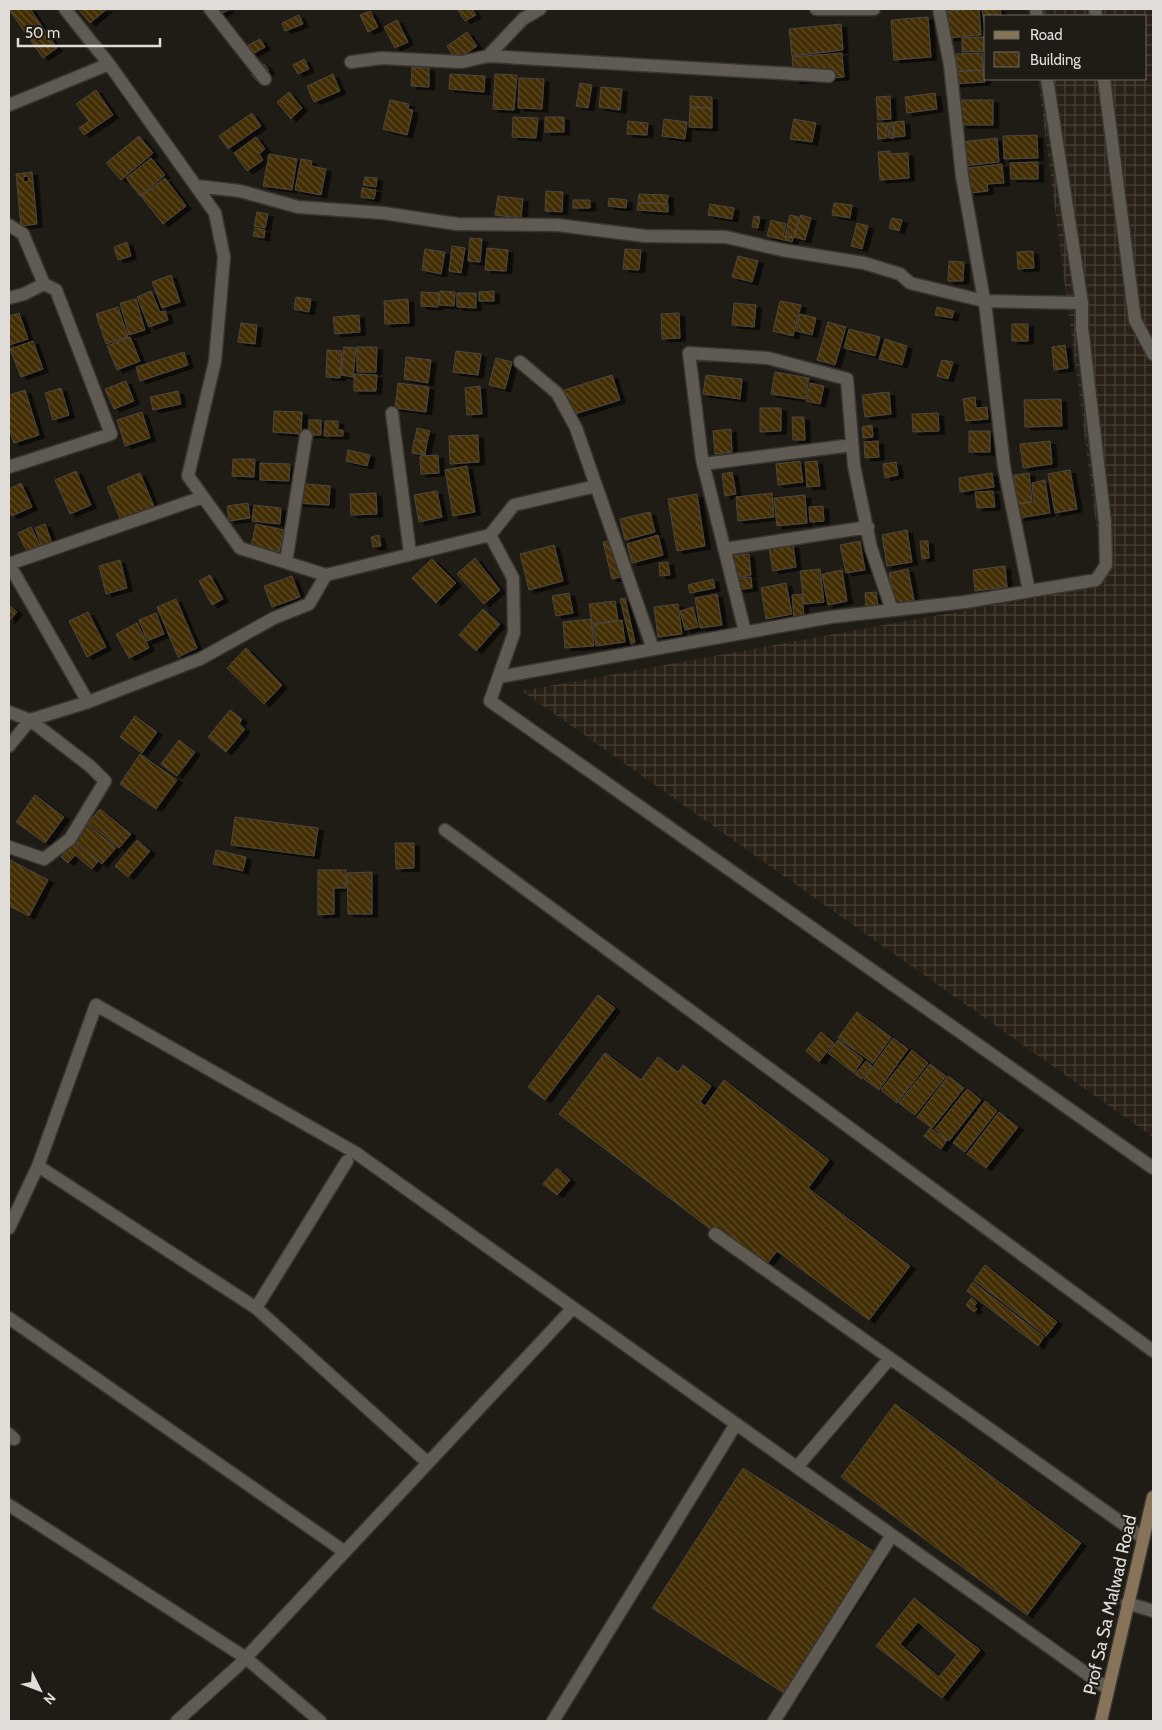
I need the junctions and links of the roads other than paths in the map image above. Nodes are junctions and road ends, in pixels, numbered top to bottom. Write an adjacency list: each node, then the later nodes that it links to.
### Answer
1 (65, 9): 9 (street)
2 (210, 9): 11 (street)
3 (540, 9): 7 (street)
4 (816, 9): 5 (street)
5 (874, 9)
6 (939, 9): 19 (street)
7 (488, 56): 8 (street); 10 (street)
8 (351, 62)
9 (109, 64): 14 (street); 15 (street)
10 (829, 76)
11 (265, 79)
12 (1047, 80): 20 (street)
13 (1104, 80): 21 (street)
14 (9, 104)
15 (196, 186): 19 (street); 29 (street)
16 (9, 225): 17 (street)
17 (44, 284): 18 (street); 27 (street)
18 (9, 298)
19 (984, 301): 20 (street); 37 (street)
20 (1082, 303): 37 (street)
21 (1153, 354)
22 (520, 362): 28 (street)
23 (392, 414): 33 (street)
24 (306, 436): 34 (street)
25 (852, 445): 26 (street); 26 (street); 30 (street)
26 (703, 464): 32 (street)
27 (9, 467)
28 (596, 486): 31 (street); 40 (street)
29 (203, 497): 34 (street); 35 (street)
30 (868, 527): 32 (street); 38 (street)
31 (490, 535): 33 (street); 41 (street)
32 (725, 550): 39 (street)
33 (410, 553): 36 (street)
34 (286, 562): 36 (street)
35 (9, 564): 42 (street)
36 (326, 575): 42 (street)
37 (1029, 592): 38 (street)
38 (892, 610): 39 (street)
39 (745, 632): 40 (street)
40 (653, 649): 41 (street)
41 (499, 677): 50 (street)
42 (88, 702): 44 (street)
43 (9, 712): 44 (street)
44 (30, 720): 45 (street); 47 (street)
45 (9, 746)
46 (445, 830): 56 (street)
47 (9, 847)
48 (348, 1161): 53 (street)
49 (38, 1166): 51 (street); 53 (street); 54 (street)
50 (1153, 1168)
51 (9, 1228)
52 (715, 1234): 57 (street)
53 (256, 1308): 59 (street)
54 (574, 1308): 58 (street); 59 (street)
55 (9, 1318): 65 (street)
56 (1153, 1351)
57 (890, 1358): 60 (street); 64 (street)
58 (736, 1424): 60 (street); 72 (street)
59 (428, 1463): 65 (street)
60 (796, 1467): 63 (street)
61 (1153, 1496): 64 (street, Prof Sa Sa Malwad Road)
62 (9, 1505): 68 (street)
63 (892, 1535): 69 (street); 73 (street)
64 (1143, 1538): 66 (street, Prof Sa Sa Malwad Road)
65 (345, 1552): 68 (street)
66 (1127, 1603): 67 (street); 69 (street, Prof Sa Sa Malwad Road)
67 (1153, 1611)
68 (246, 1658): 70 (street); 71 (street)
69 (1108, 1689): 74 (street, Prof Sa Sa Malwad Road)
70 (177, 1721)
71 (320, 1721)
72 (553, 1721)
73 (774, 1721)
74 (1101, 1721)

